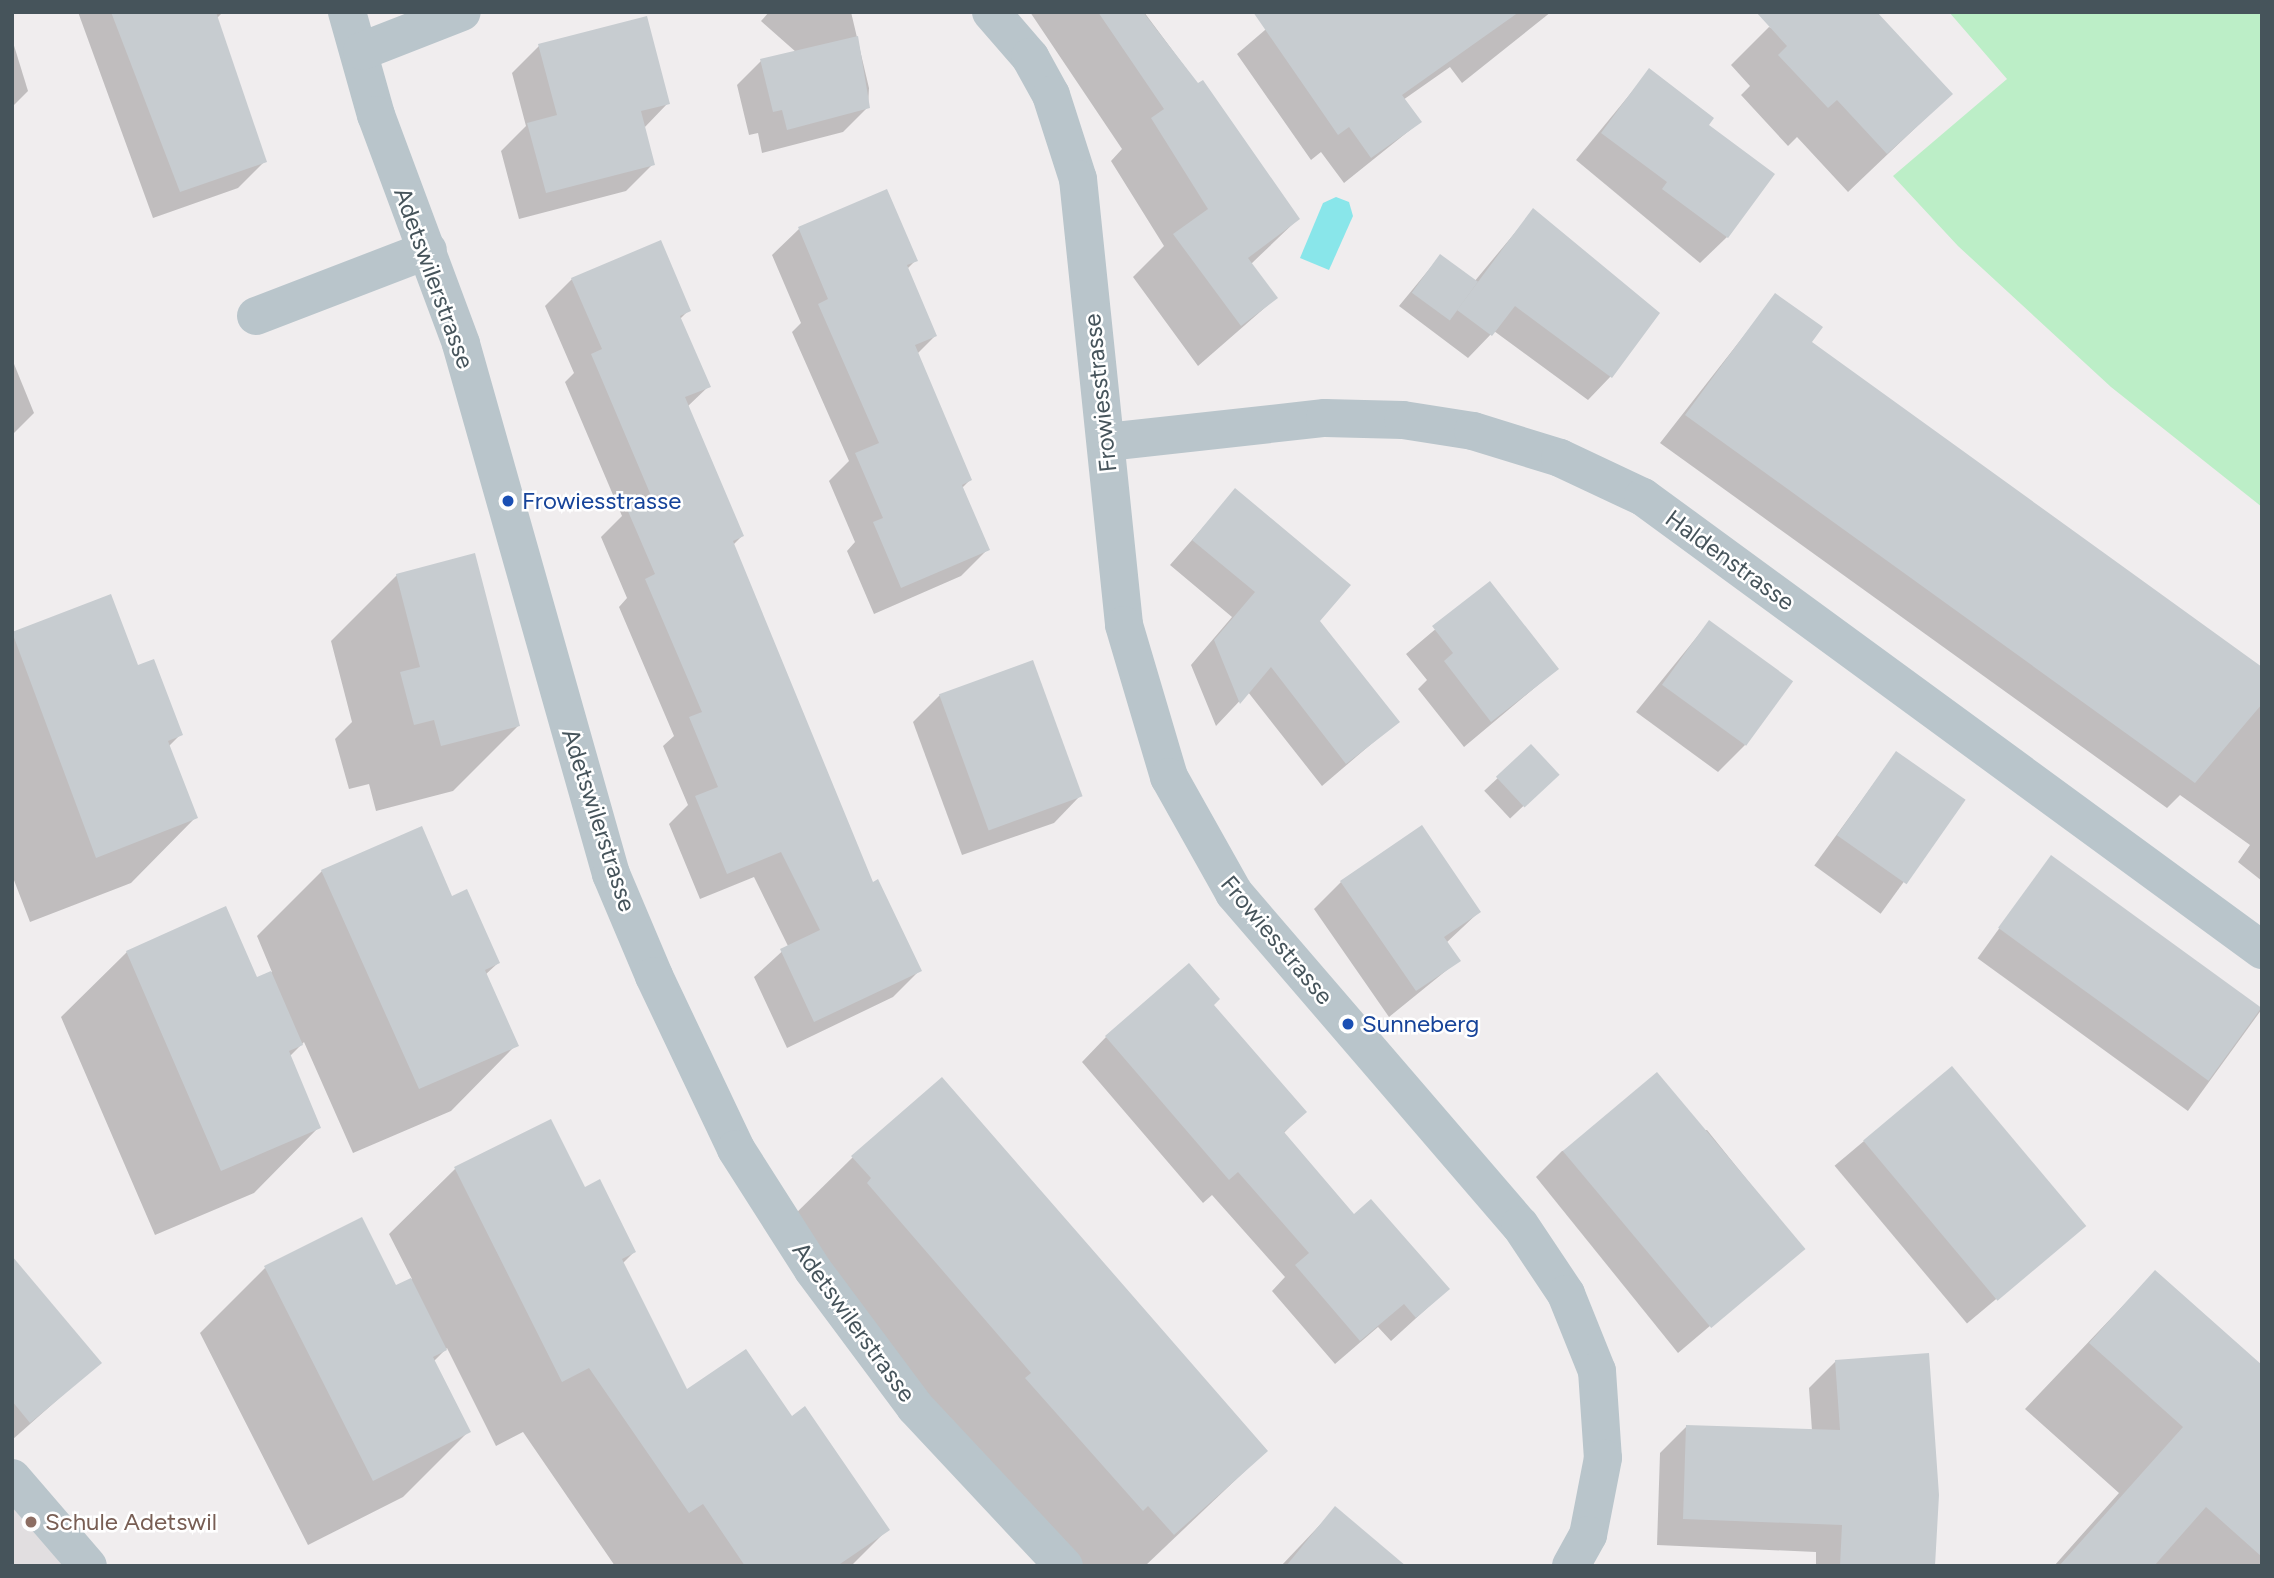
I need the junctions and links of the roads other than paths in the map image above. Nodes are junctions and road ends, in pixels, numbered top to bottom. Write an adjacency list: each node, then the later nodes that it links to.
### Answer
1 (347, 12): 4 (street, Adetswilerstrasse)
2 (462, 12): 4 (street)
3 (991, 12): 7 (street, Frowiesstrasse)
4 (362, 51): 5 (street, Adetswilerstrasse)
5 (428, 250): 6 (street); 12 (street, Adetswilerstrasse)
6 (256, 316)
7 (1107, 442): 8 (street, Haldenstrasse); 10 (street, Frowiesstrasse)
8 (2262, 950)
9 (12, 1478): 11 (street)
10 (1579, 1563)
11 (88, 1566)
12 (1064, 1566)

